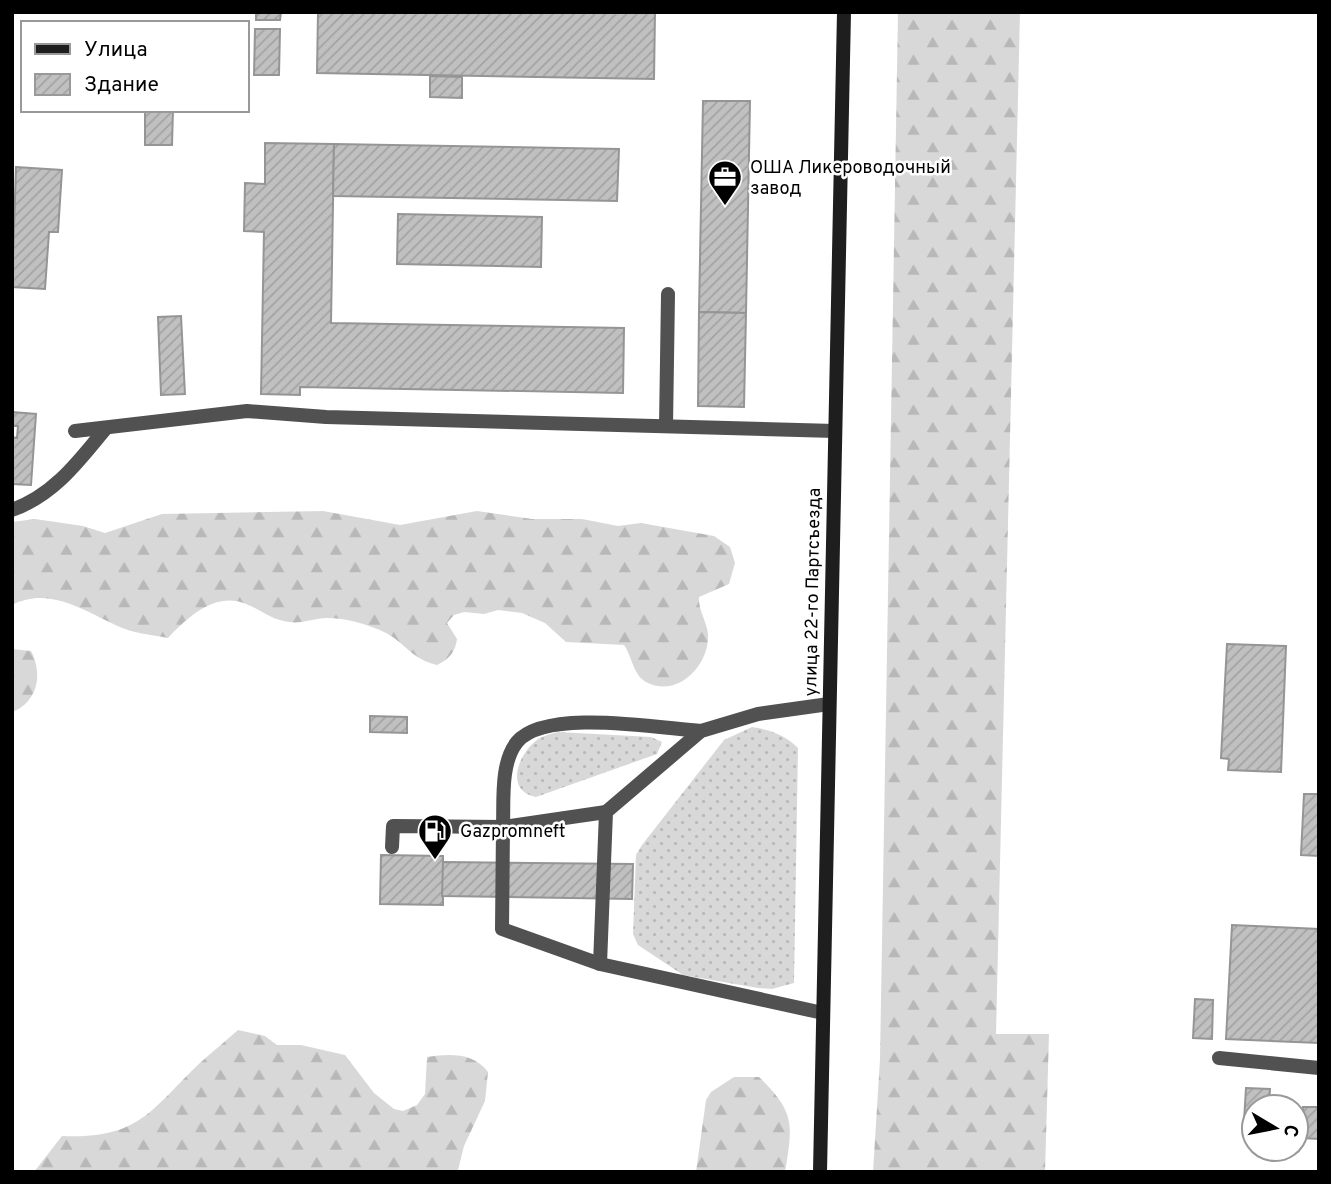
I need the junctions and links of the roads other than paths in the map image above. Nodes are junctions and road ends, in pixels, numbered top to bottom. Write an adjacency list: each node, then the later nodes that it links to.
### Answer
1 (844, 12): 6 (main road, улица 22-го Партсъезда)
2 (668, 294): 3 (lane)
3 (666, 426): 4 (lane); 6 (lane)
4 (106, 428): 5 (lane); 7 (lane)
5 (75, 431)
6 (835, 431): 8 (main road, улица 22-го Партсъезда)
7 (12, 510)
8 (829, 704): 9 (lane); 14 (main road, улица 22-го Партсъезда)
9 (701, 731): 10 (lane); 11 (lane)
10 (606, 813): 11 (lane); 13 (lane)
11 (503, 827): 12 (lane); 13 (lane)
12 (392, 847)
13 (600, 964): 14 (lane)
14 (823, 1013): 17 (main road, улица 22-го Партсъезда)
15 (1219, 1058): 16 (lane)
16 (1319, 1068)
17 (820, 1172)

